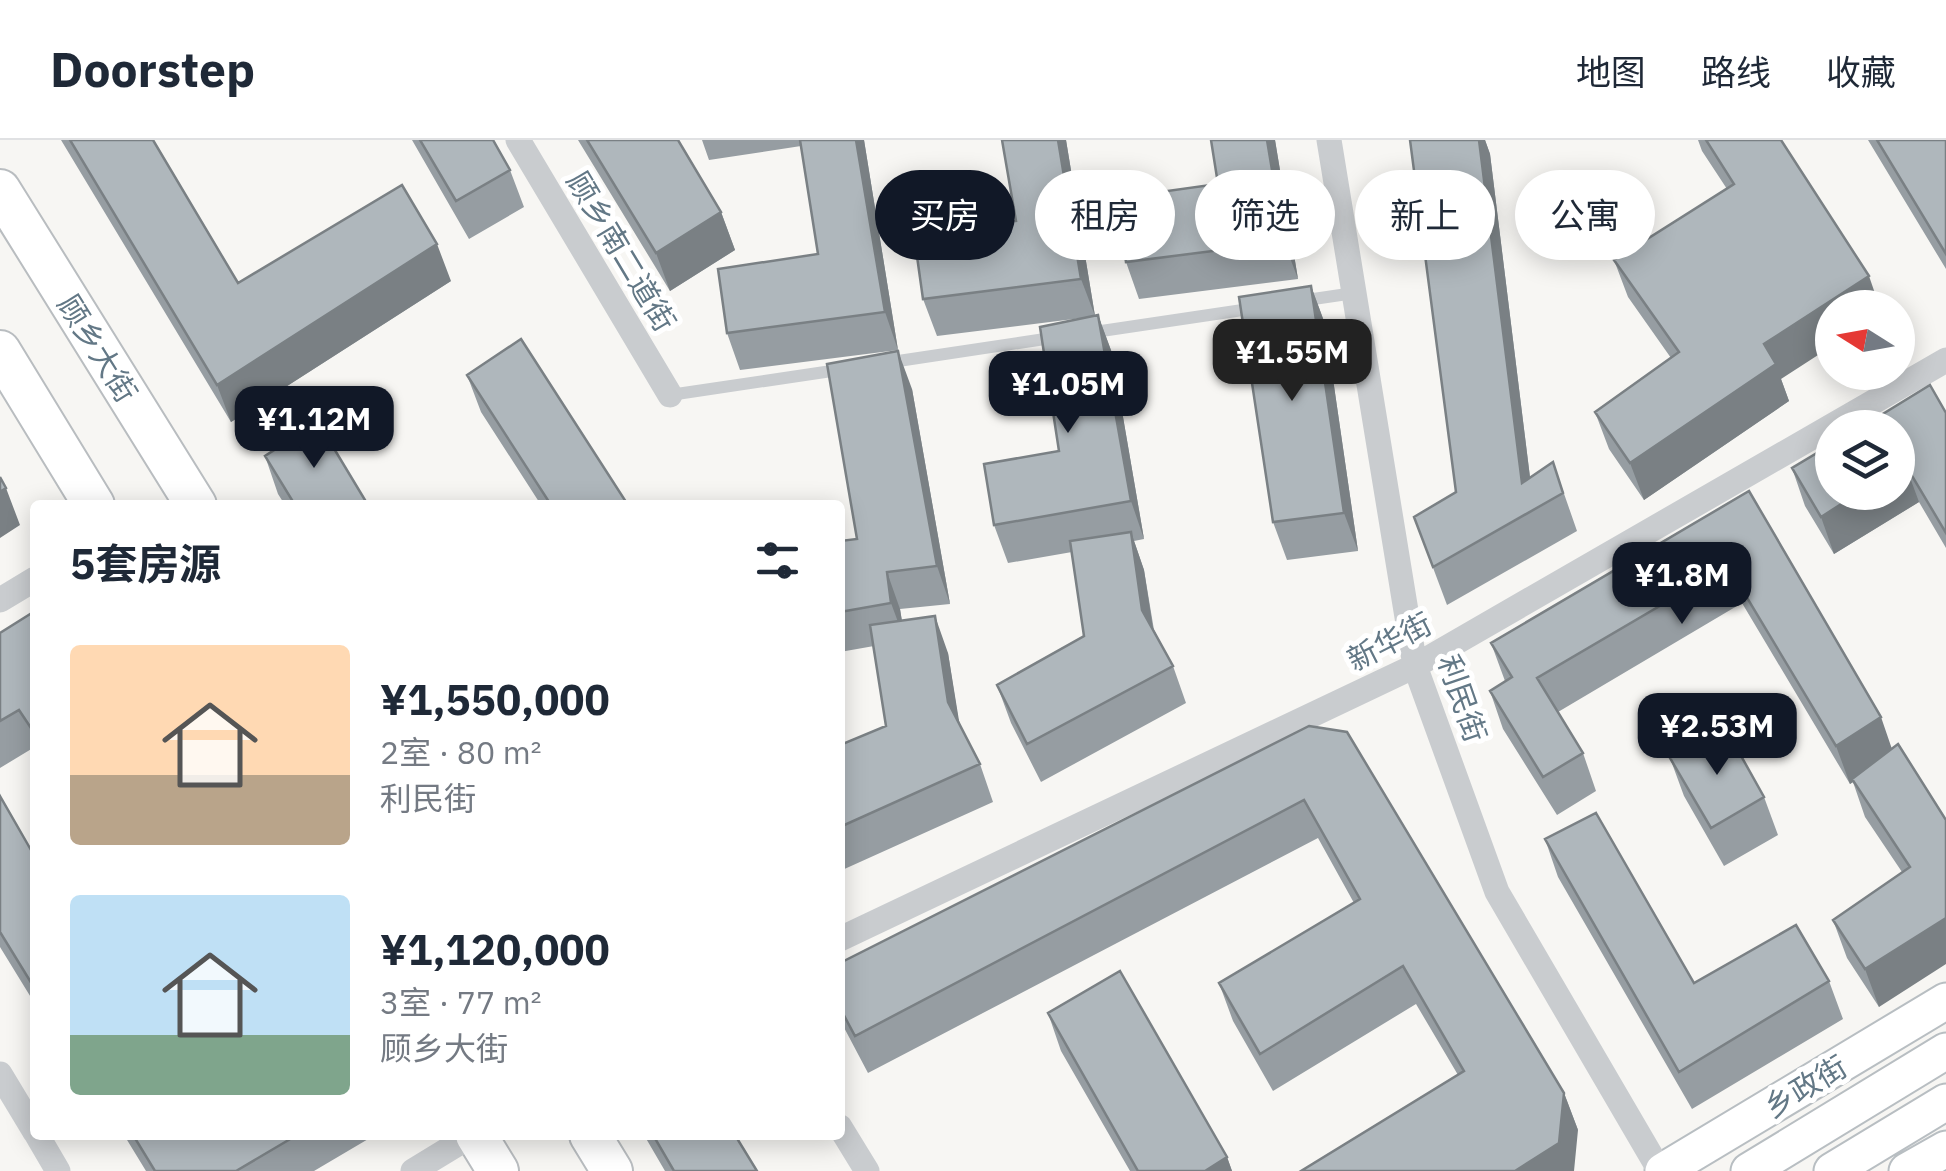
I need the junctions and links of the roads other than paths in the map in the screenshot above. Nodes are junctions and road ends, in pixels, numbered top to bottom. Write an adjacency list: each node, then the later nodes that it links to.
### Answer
1 (518, 140): 7 (street, 顾乡南二道街)
2 (1329, 140): 4 (street, 利民街)
3 (0, 190): 9 (main road, 顾乡大街)
4 (1354, 293): 7 (lane); 12 (street, 利民街)
5 (0, 351): 8 (main road)
6 (1946, 360): 12 (street, 新华街)
7 (670, 395)
8 (91, 500)
9 (193, 500)
10 (30, 582): 11 (street)
11 (0, 600)
12 (1415, 666): 13 (street, 新华街); 30 (street, 利民街)
13 (845, 937)
14 (1946, 1001): 30 (main road, 乡政街)
15 (1946, 1052): 31 (main road)
16 (0, 1074): 18 (street)
17 (1946, 1102): 32 (main road)
18 (30, 1124)
19 (845, 1135): 29 (street)
20 (40, 1140): 25 (street)
21 (466, 1140): 26 (street)
22 (477, 1140): 27 (main road)
23 (593, 1140): 28 (main road)
24 (1946, 1149): 33 (main road)
25 (58, 1171)
26 (413, 1171)
27 (498, 1171)
28 (612, 1171)
29 (867, 1171)
30 (1662, 1171)
31 (1749, 1171)
32 (1832, 1171)
33 (1908, 1171)

